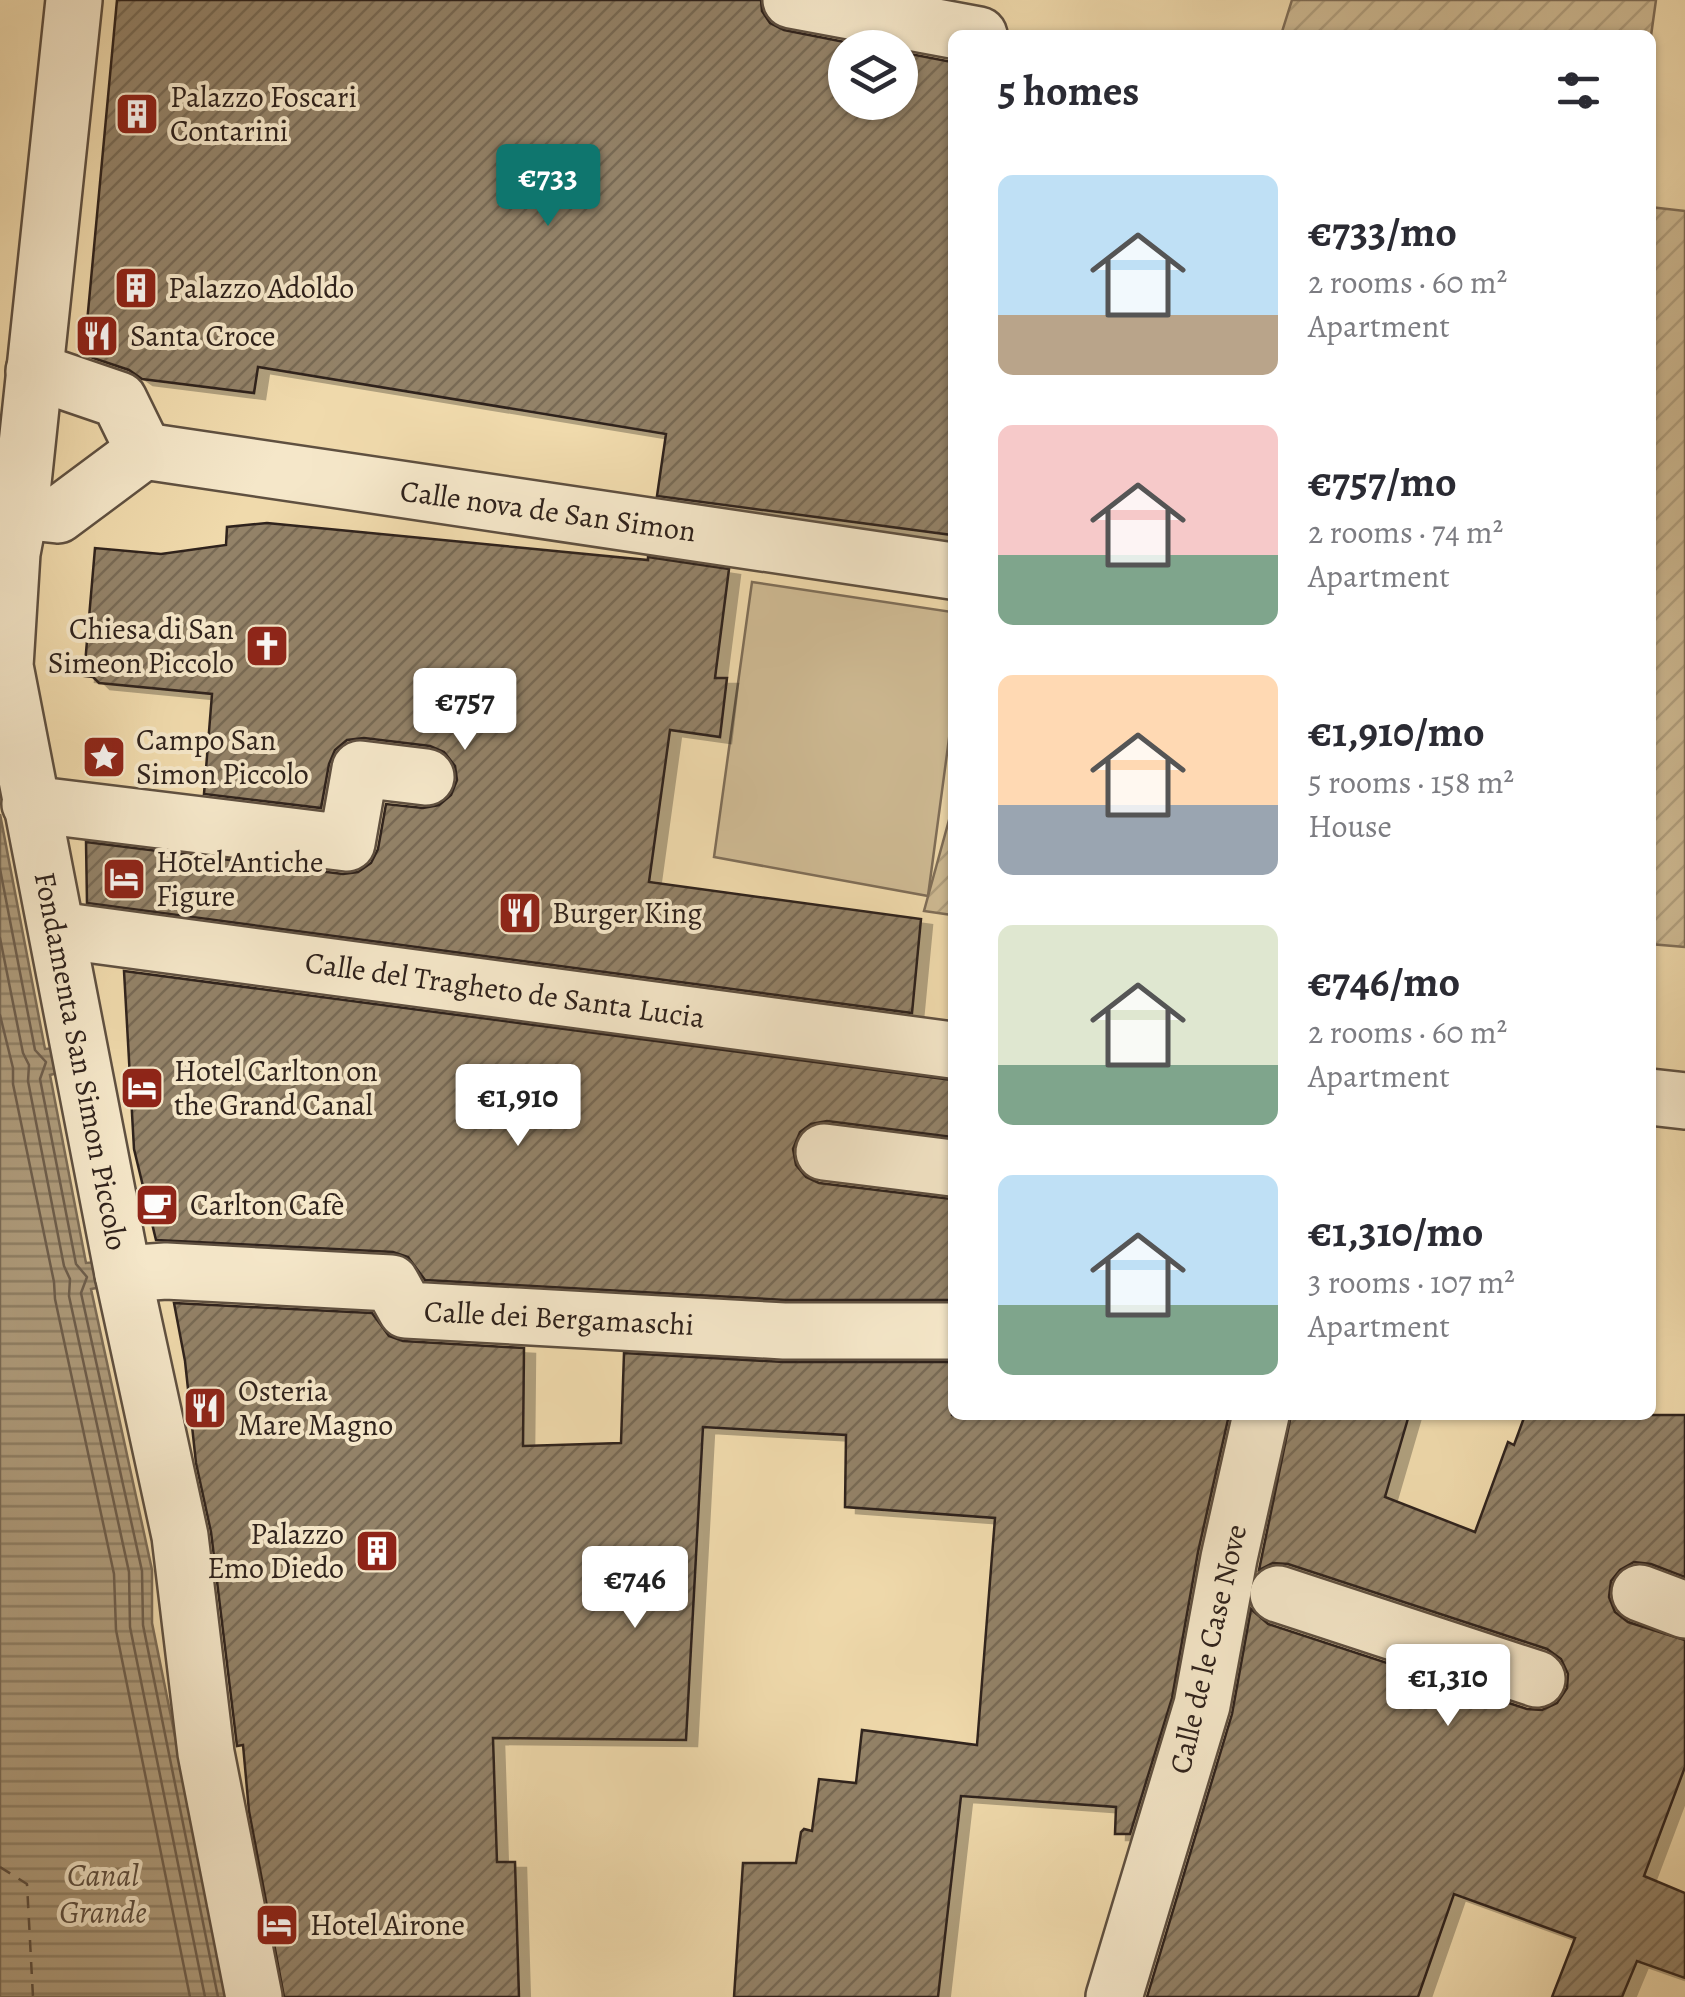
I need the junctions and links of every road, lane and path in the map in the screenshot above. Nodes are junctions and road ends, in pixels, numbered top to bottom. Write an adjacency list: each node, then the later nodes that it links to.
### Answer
1 (74, 0): 5 (street, Fondamenta San Simon Piccolo)
2 (791, 0): 3 (street)
3 (912, 11): 4 (street)
4 (965, 30)
5 (34, 371): 6 (street); 7 (street, Fondamenta San Simon Piccolo)
6 (144, 451): 7 (street); 8 (street, Calle nova de San Simon)
7 (20, 511): 10 (street, Fondamenta San Simon Piccolo)
8 (948, 570)
9 (426, 777): 10 (street)
10 (30, 804): 11 (street, Fondamenta San Simon Piccolo)
11 (57, 930): 12 (street, Calle del Tragheto de Santa Lucia); 17 (street, Fondamenta San Simon Piccolo)
12 (948, 1049)
13 (1656, 1098): 14 (street)
14 (1685, 1101)
15 (824, 1152): 16 (street)
16 (948, 1168)
17 (123, 1274): 18 (street, Calle dei Bergamaschi); 22 (street, Fondamenta San Simon Piccolo)
18 (948, 1331)
19 (1261, 1420): 20 (street, Calle de le Case Nove)
20 (1255, 1582): 21 (street); 23 (street, Calle de le Case Nove)
21 (1537, 1678)
22 (254, 1997)
23 (1114, 1997)

